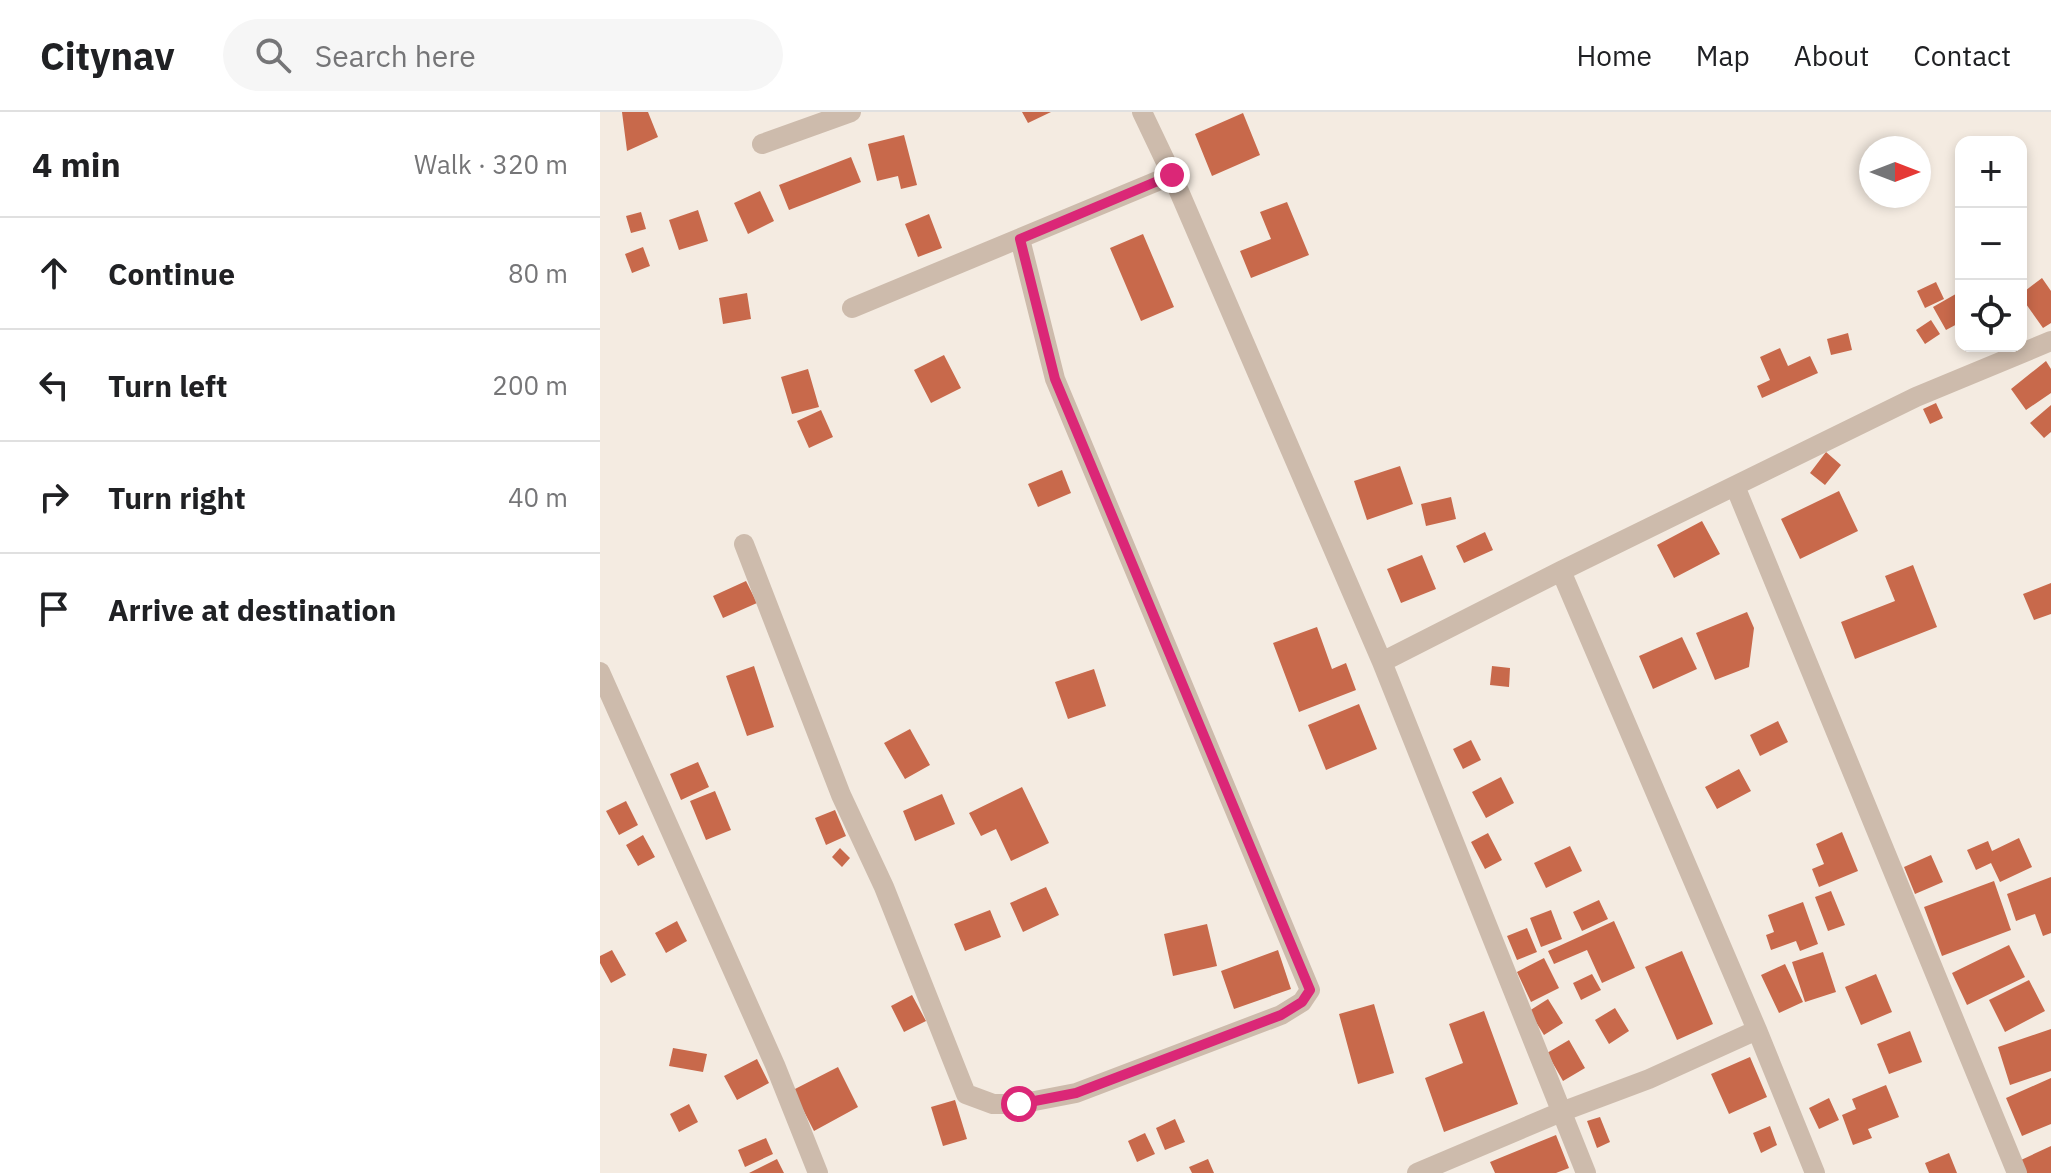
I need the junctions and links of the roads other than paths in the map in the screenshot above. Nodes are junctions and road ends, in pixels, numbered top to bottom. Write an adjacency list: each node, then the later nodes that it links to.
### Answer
1 (851, 112): 3 (street)
2 (1142, 112): 4 (street)
3 (762, 144)
4 (1172, 175): 5 (street); 11 (street)
5 (1020, 239): 6 (street); 9 (street)
6 (852, 308)
7 (2051, 341): 8 (street)
8 (1735, 486): 10 (street); 19 (street)
9 (744, 544)
10 (1561, 571): 11 (street); 13 (street)
11 (1382, 662): 14 (street)
12 (600, 672): 15 (street)
13 (1757, 1030): 14 (street); 18 (street)
14 (1561, 1112): 16 (street); 17 (street)
15 (818, 1173)
16 (1417, 1173)
17 (1586, 1173)
18 (1815, 1173)
19 (2017, 1173)

